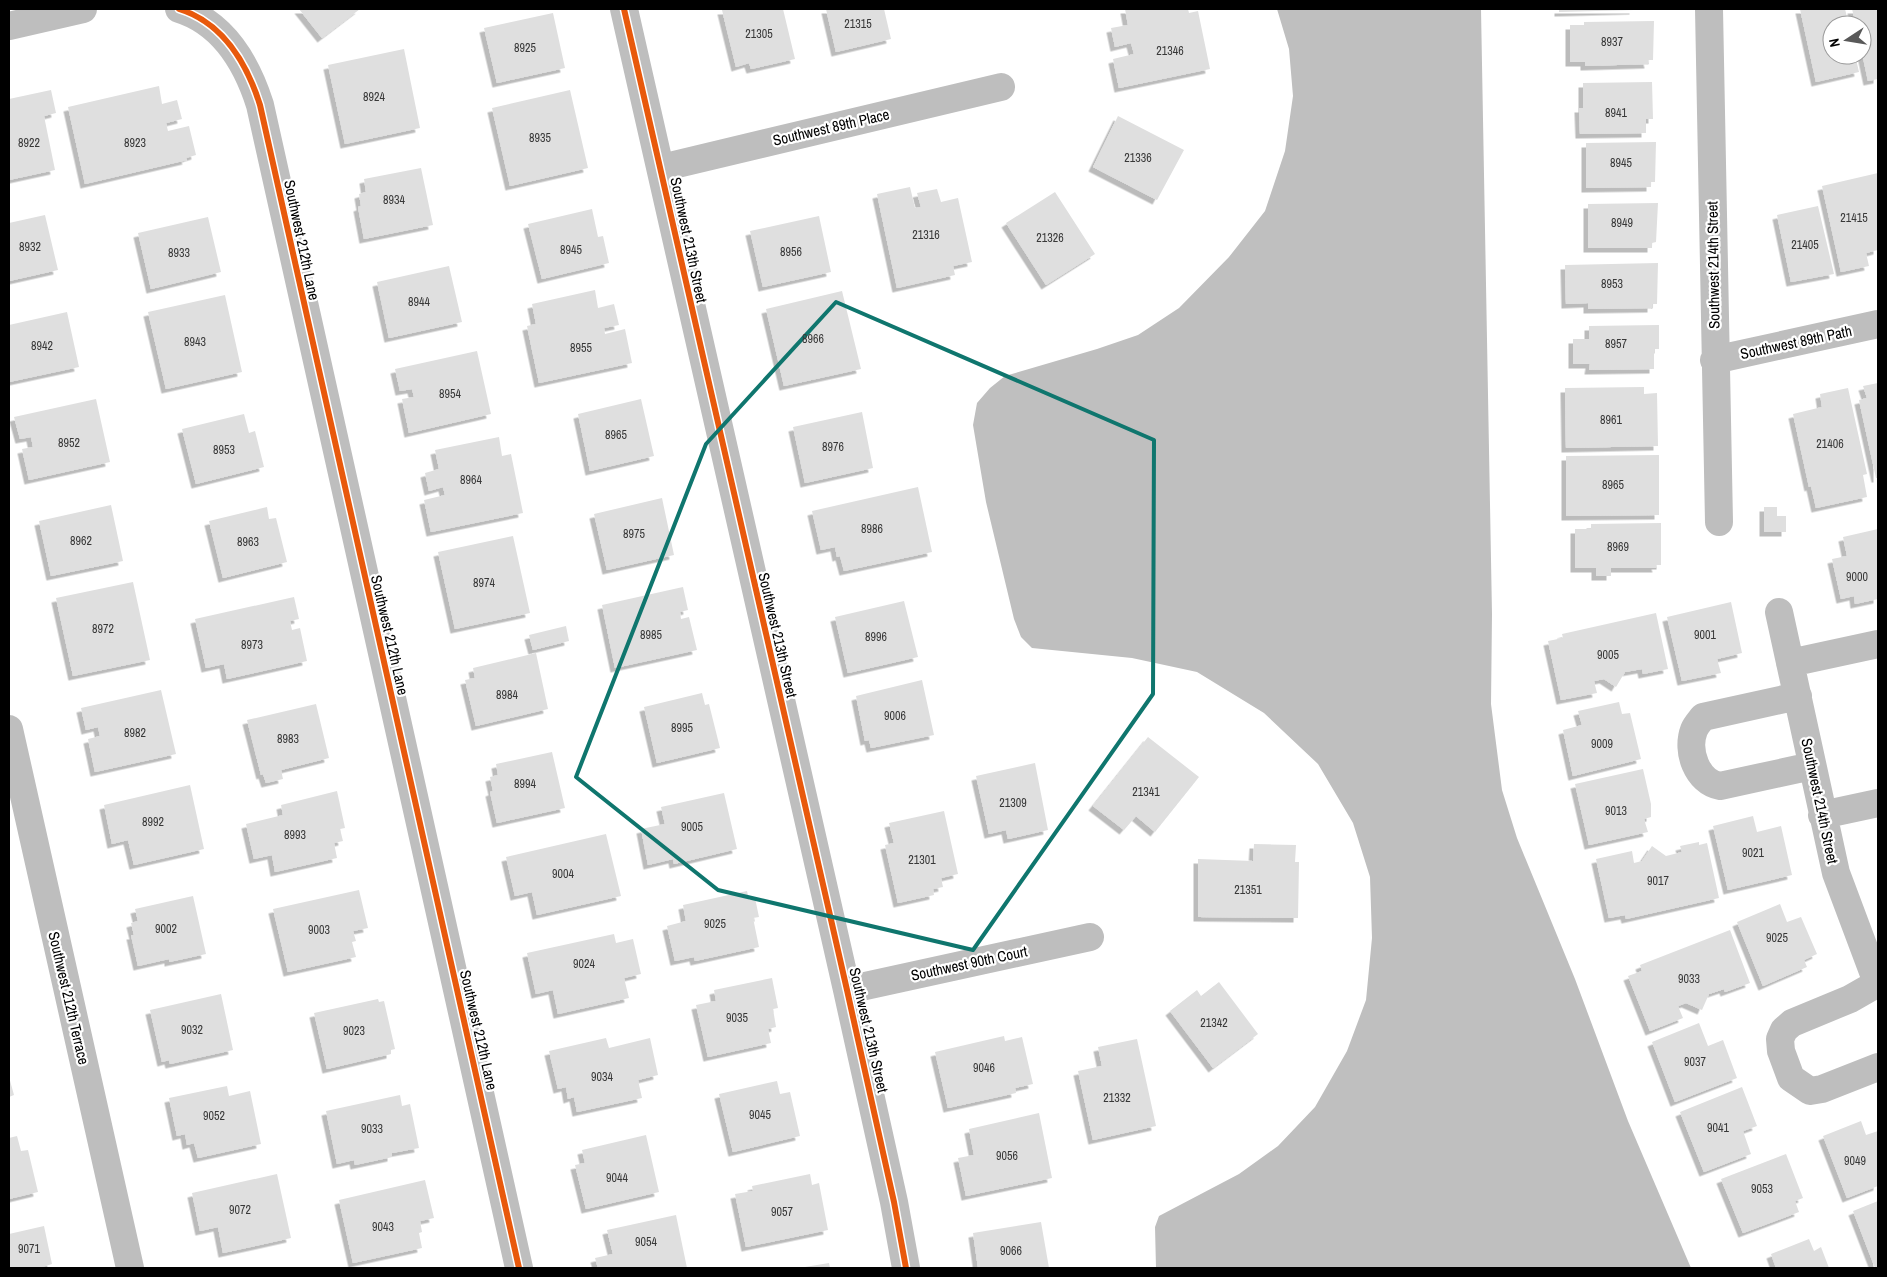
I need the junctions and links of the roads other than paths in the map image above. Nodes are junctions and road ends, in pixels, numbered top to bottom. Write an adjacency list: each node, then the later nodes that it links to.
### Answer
1 (83, 9): 5 (street)
2 (179, 9): 24 (street, Southwest 212th Lane)
3 (624, 9): 7 (street, Southwest 213th Street)
4 (1709, 9): 9 (street, Southwest 214th Street)
5 (9, 26)
6 (1001, 87): 7 (street, Southwest 89th Place)
7 (660, 168): 21 (street, Southwest 213th Street)
8 (1878, 324): 9 (street, Southwest 89th Path)
9 (1714, 360): 10 (street, Southwest 214th Street)
10 (1719, 522)
11 (1779, 612): 13 (street, Southwest 214th Street)
12 (1878, 644): 13 (street)
13 (1790, 663): 14 (street, Southwest 214th Street)
14 (1798, 696): 16 (street, Southwest 214th Street); 16 (street)
15 (9, 728): 23 (street, Southwest 212th Terrace)
16 (1812, 766): 18 (street, Southwest 214th Street)
17 (1878, 803): 18 (street)
18 (1822, 815): 20 (street, Southwest 214th Street)
19 (1090, 937): 21 (street, Southwest 90th Court)
20 (1878, 984): 22 (street)
21 (847, 990): 25 (street, Southwest 213th Street)
22 (1878, 1067)
23 (130, 1268)
24 (519, 1268)
25 (906, 1268)

